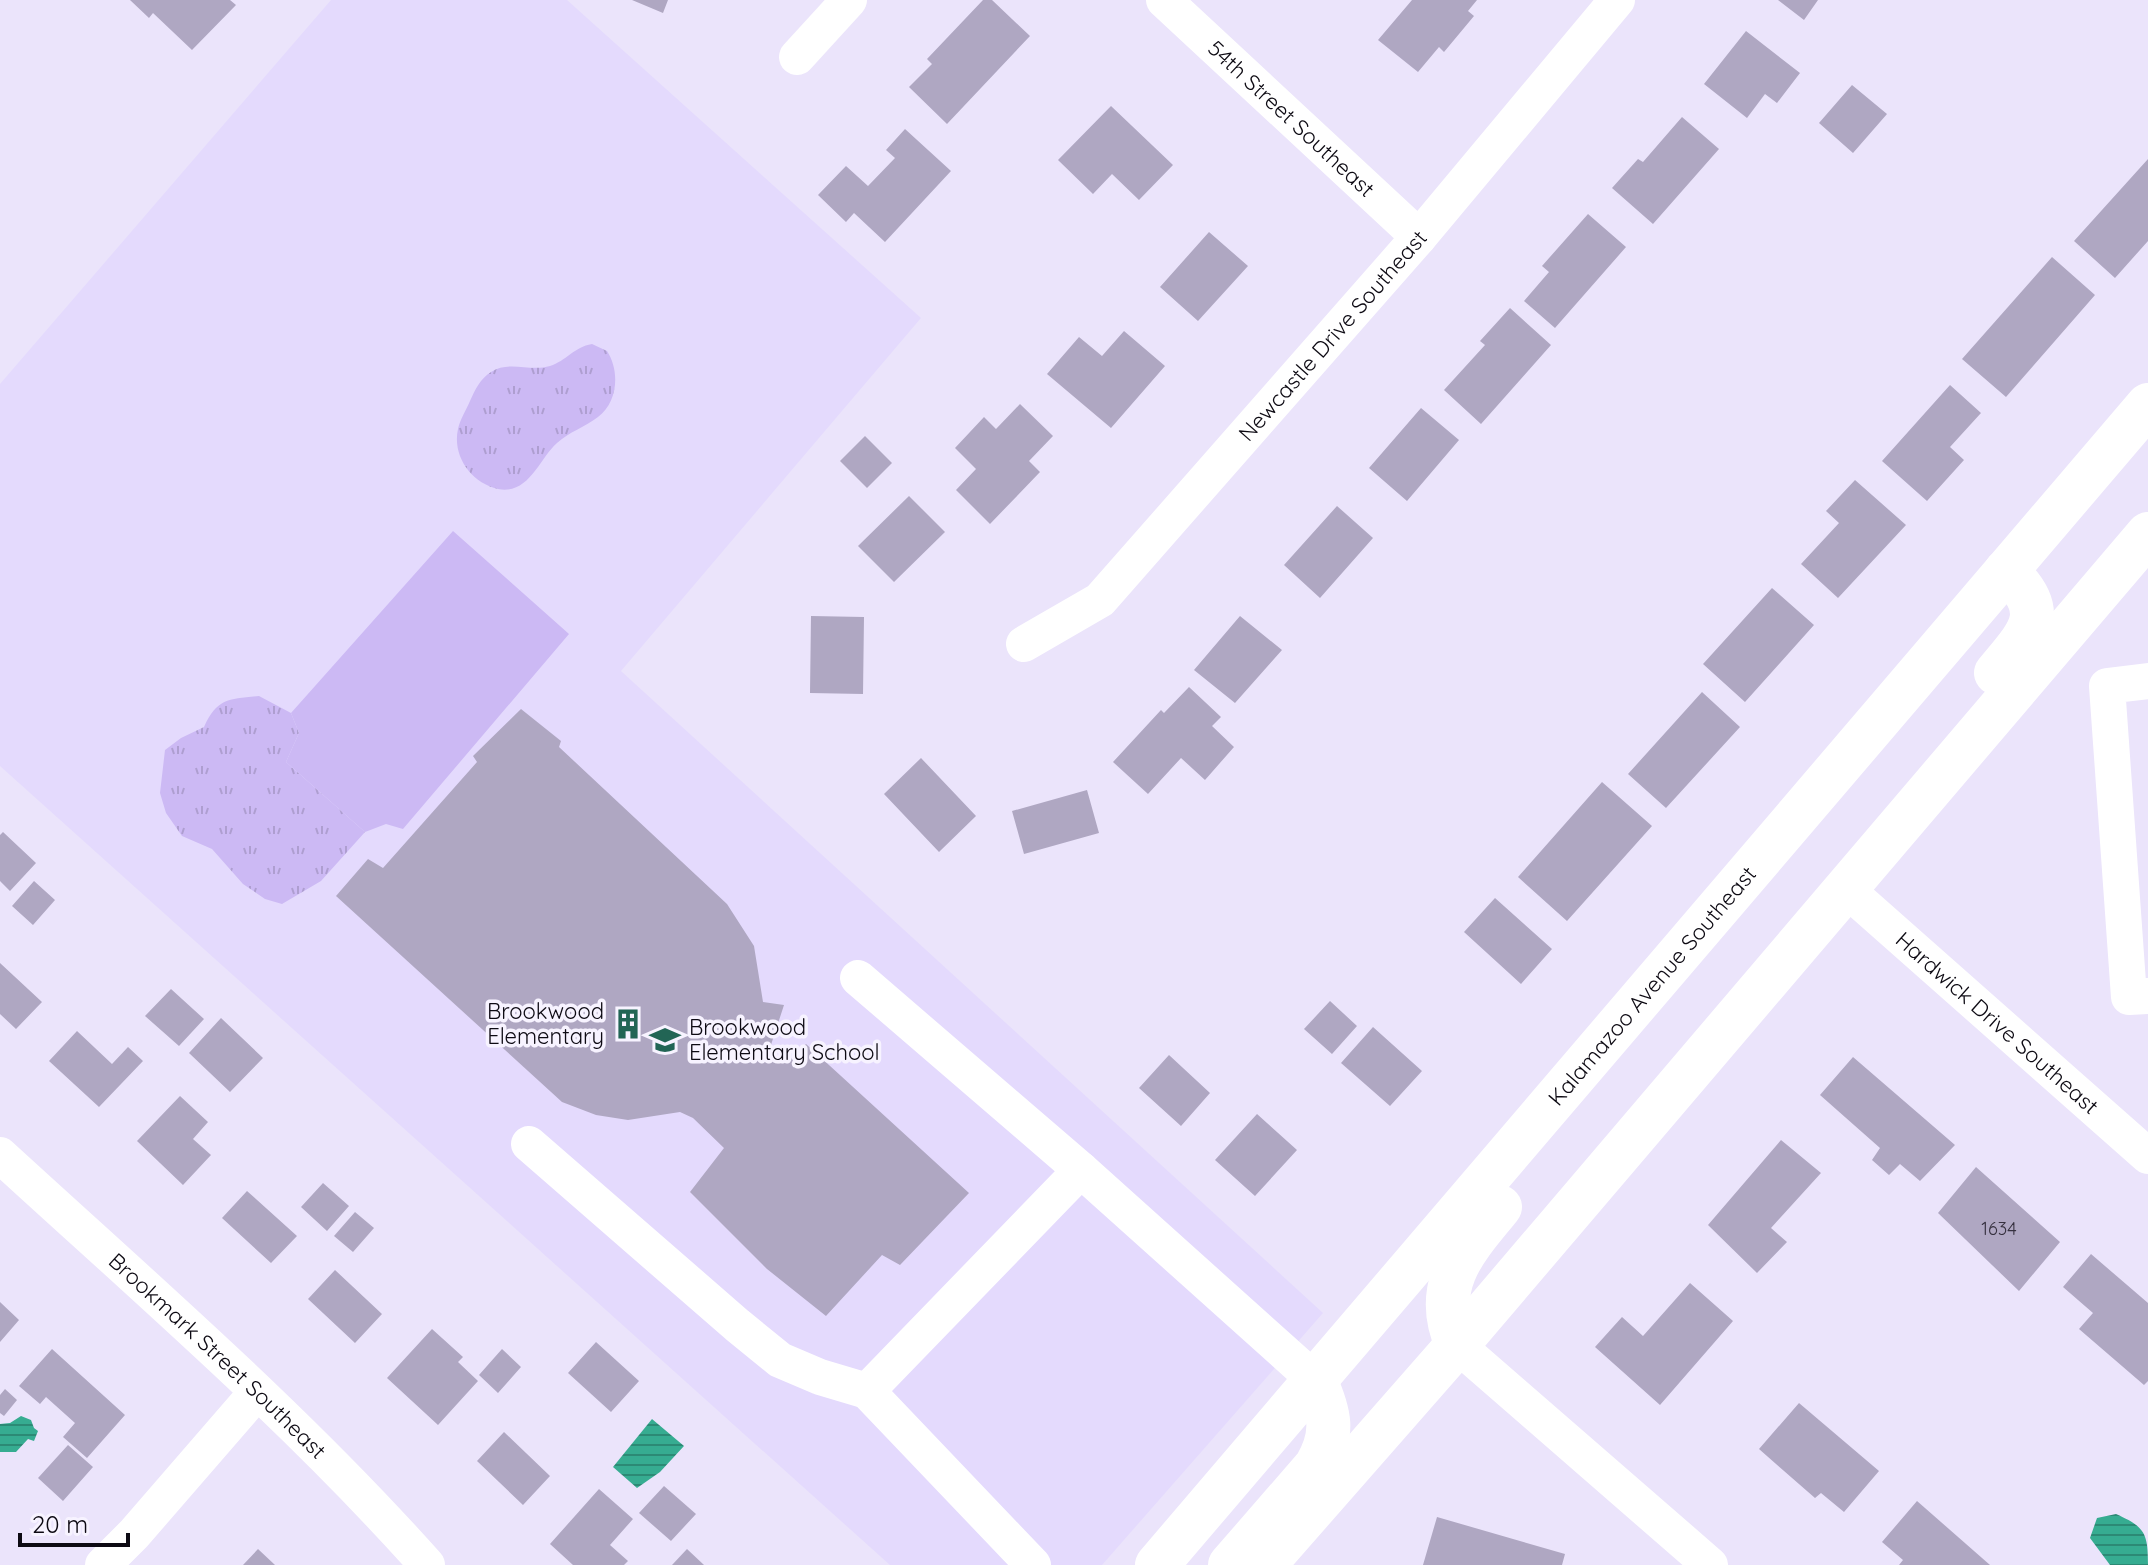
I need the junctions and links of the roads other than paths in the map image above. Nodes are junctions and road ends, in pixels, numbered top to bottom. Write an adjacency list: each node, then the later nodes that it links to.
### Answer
1 (849, 0): 4 (street)
2 (1164, 0): 5 (street, 54th Street Southeast)
3 (1617, 0): 5 (street, Newcastle Drive Southeast)
4 (797, 57)
5 (1419, 237): 9 (street, Newcastle Drive Southeast)
6 (2148, 405): 8 (main road, Kalamazoo Avenue Southeast)
7 (2148, 534): 11 (main road)
8 (2006, 571): 11 (main road); 14 (main road, Kalamazoo Avenue Southeast)
9 (1024, 644)
10 (2148, 681): 13 (street)
11 (1860, 873): 17 (street, Hardwick Drive Southeast); 19 (main road)
12 (858, 978): 18 (street)
13 (2148, 996)
14 (1617, 1027): 19 (main road); 20 (main road, Kalamazoo Avenue Southeast)
15 (529, 1144): 21 (street)
16 (0, 1155): 22 (street, Brookmark Street Southeast)
17 (2148, 1156)
18 (1081, 1170): 20 (street); 21 (street)
19 (1457, 1345): 28 (main road); 29 (street)
20 (1315, 1380): 26 (main road, Kalamazoo Avenue Southeast); 27 (main road)
21 (867, 1391): 25 (street)
22 (257, 1392): 23 (street); 24 (street, Brookmark Street Southeast)
23 (103, 1565)
24 (427, 1565)
25 (1033, 1565)
26 (1157, 1565)
27 (1230, 1565)
28 (1264, 1565)
29 (1710, 1565)

